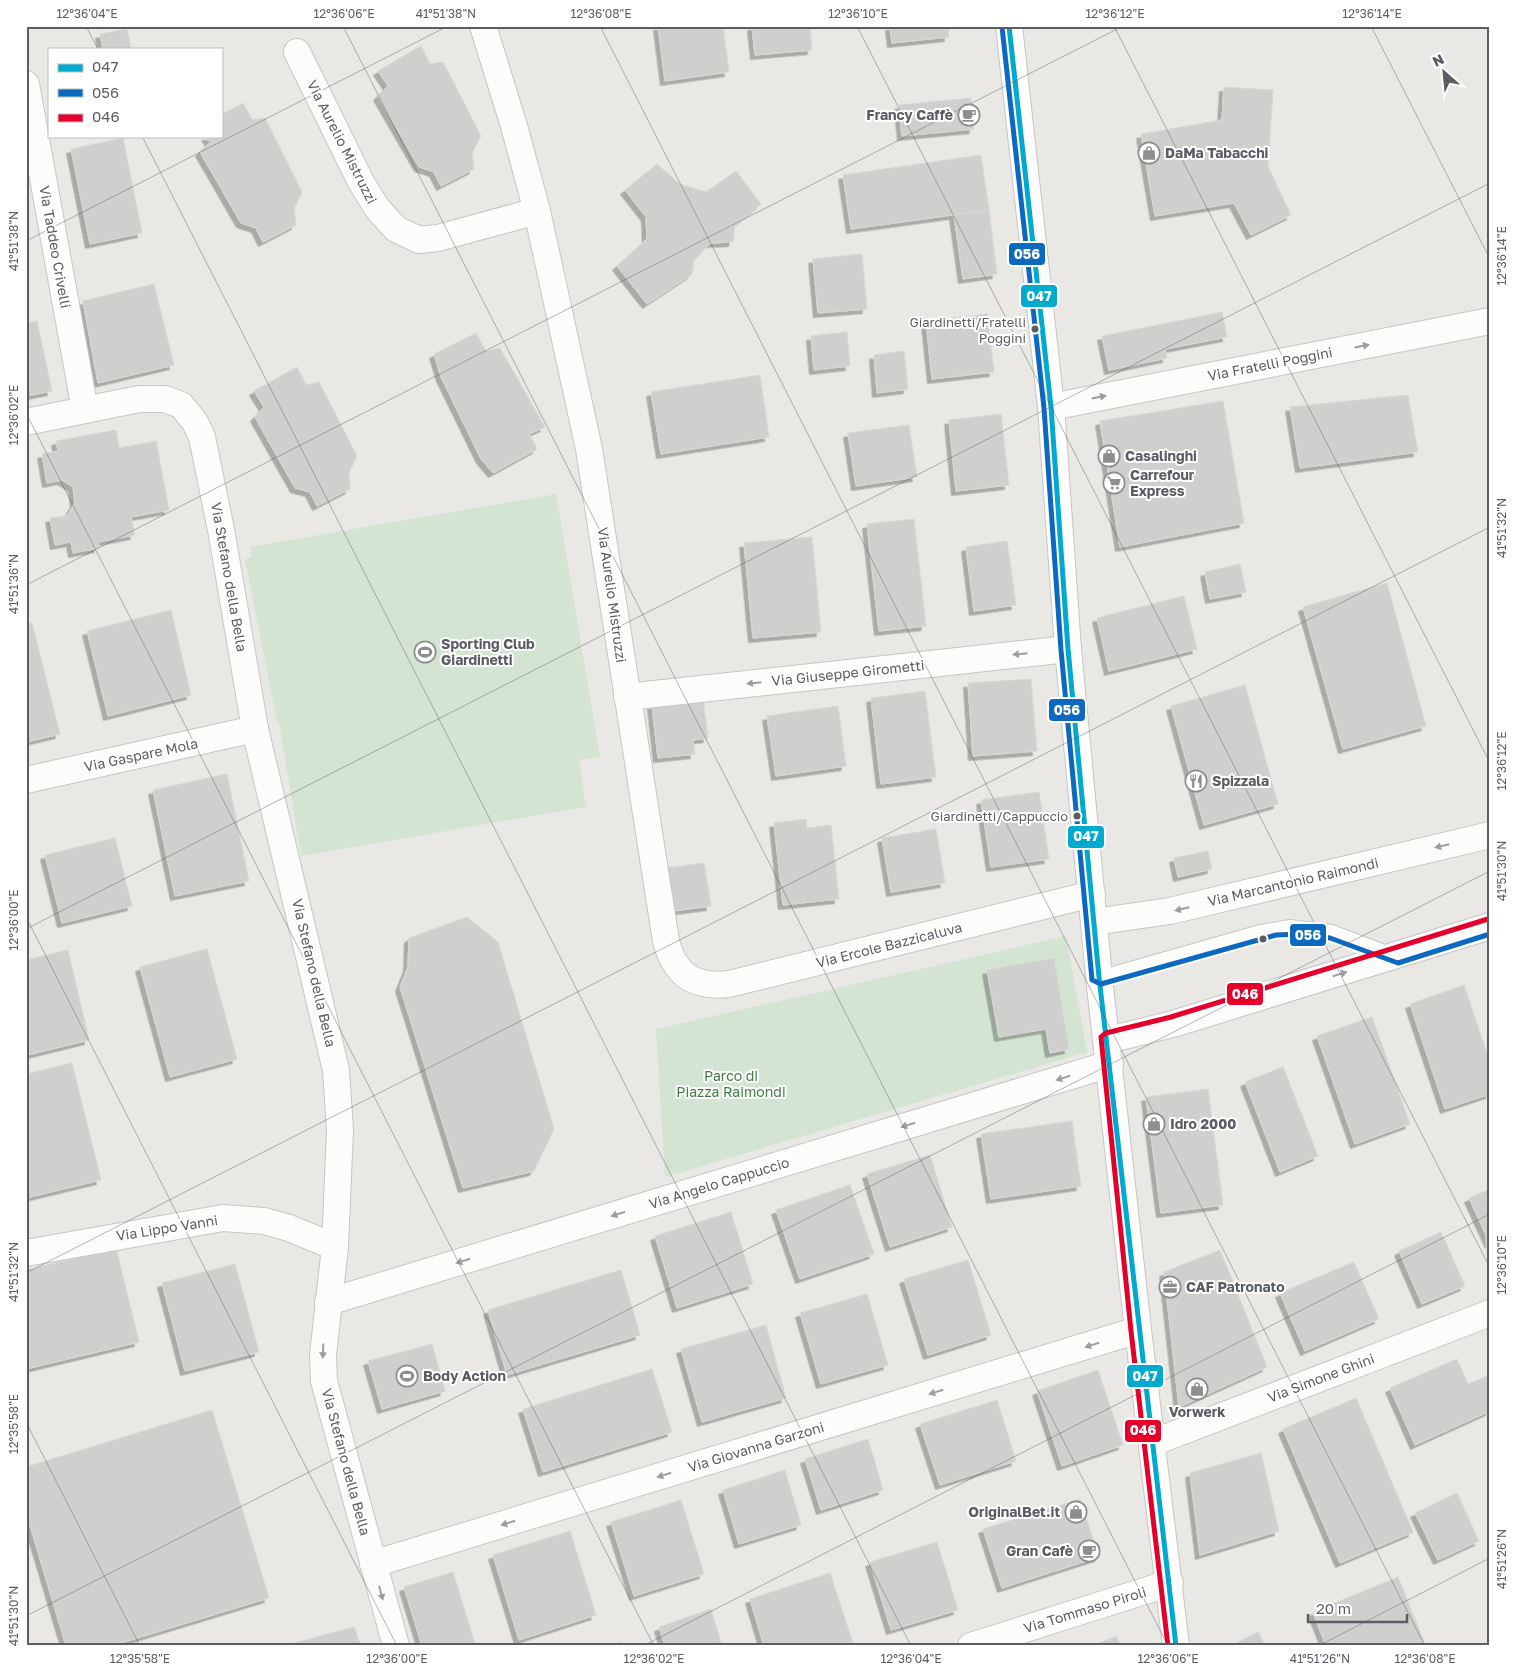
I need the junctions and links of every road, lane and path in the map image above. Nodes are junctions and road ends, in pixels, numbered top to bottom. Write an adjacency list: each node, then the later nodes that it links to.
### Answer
1 (483, 26): 6 (street, Via Aurelio Mistruzzi)
2 (1009, 26): 8 (street)
3 (297, 52): 6 (street, Via Aurelio Mistruzzi)
4 (26, 84): 5 (street, Via Taddeo Crivelli)
5 (30, 135): 9 (street, Via Taddeo Crivelli)
6 (537, 211): 12 (street, Via Aurelio Mistruzzi)
7 (1490, 321): 8 (street, Via Fratelli Poggini, one-way to 7)
8 (1051, 407): 11 (street)
9 (84, 410): 10 (street, Via Stefano della Bella); 13 (street, Via Stefano della Bella)
10 (26, 422)
11 (1068, 649): 12 (street, Via Giuseppe Girometti, one-way to 12); 16 (street)
12 (627, 696): 20 (street, Via Aurelio Mistruzzi)
13 (255, 730): 14 (street, Via Gaspare Mola); 23 (street, Via Stefano della Bella)
14 (26, 780)
15 (1490, 835): 17 (street, Via Marcantonio Raimondi, one-way to 17)
16 (1092, 894): 17 (street); 20 (street, Via Ercole Bazzicaluva)
17 (1094, 922): 21 (street)
18 (1490, 926): 19 (street)
19 (1398, 956): 21 (lane); 22 (street, one-way to 19)
20 (687, 976)
21 (1099, 977): 22 (street)
22 (1109, 1052): 25 (street, Via Angelo Cappuccio, one-way to 25); 27 (street)
23 (335, 1247): 24 (street, Via Lippo Vanni); 25 (street, Via Stefano della Bella)
24 (26, 1253)
25 (328, 1302): 29 (street, Via Stefano della Bella, one-way to 29)
26 (1490, 1314): 28 (street, Via Simone Ghini)
27 (1138, 1330): 28 (street); 29 (street, Via Giovanna Garzoni, one-way to 29)
28 (1152, 1443): 30 (street)
29 (373, 1564): 31 (street, Via Stefano della Bella, one-way to 31)
30 (1170, 1583): 32 (street, Via Tommaso Piroli); 33 (street)
31 (396, 1646)
32 (971, 1646)
33 (1176, 1646)

